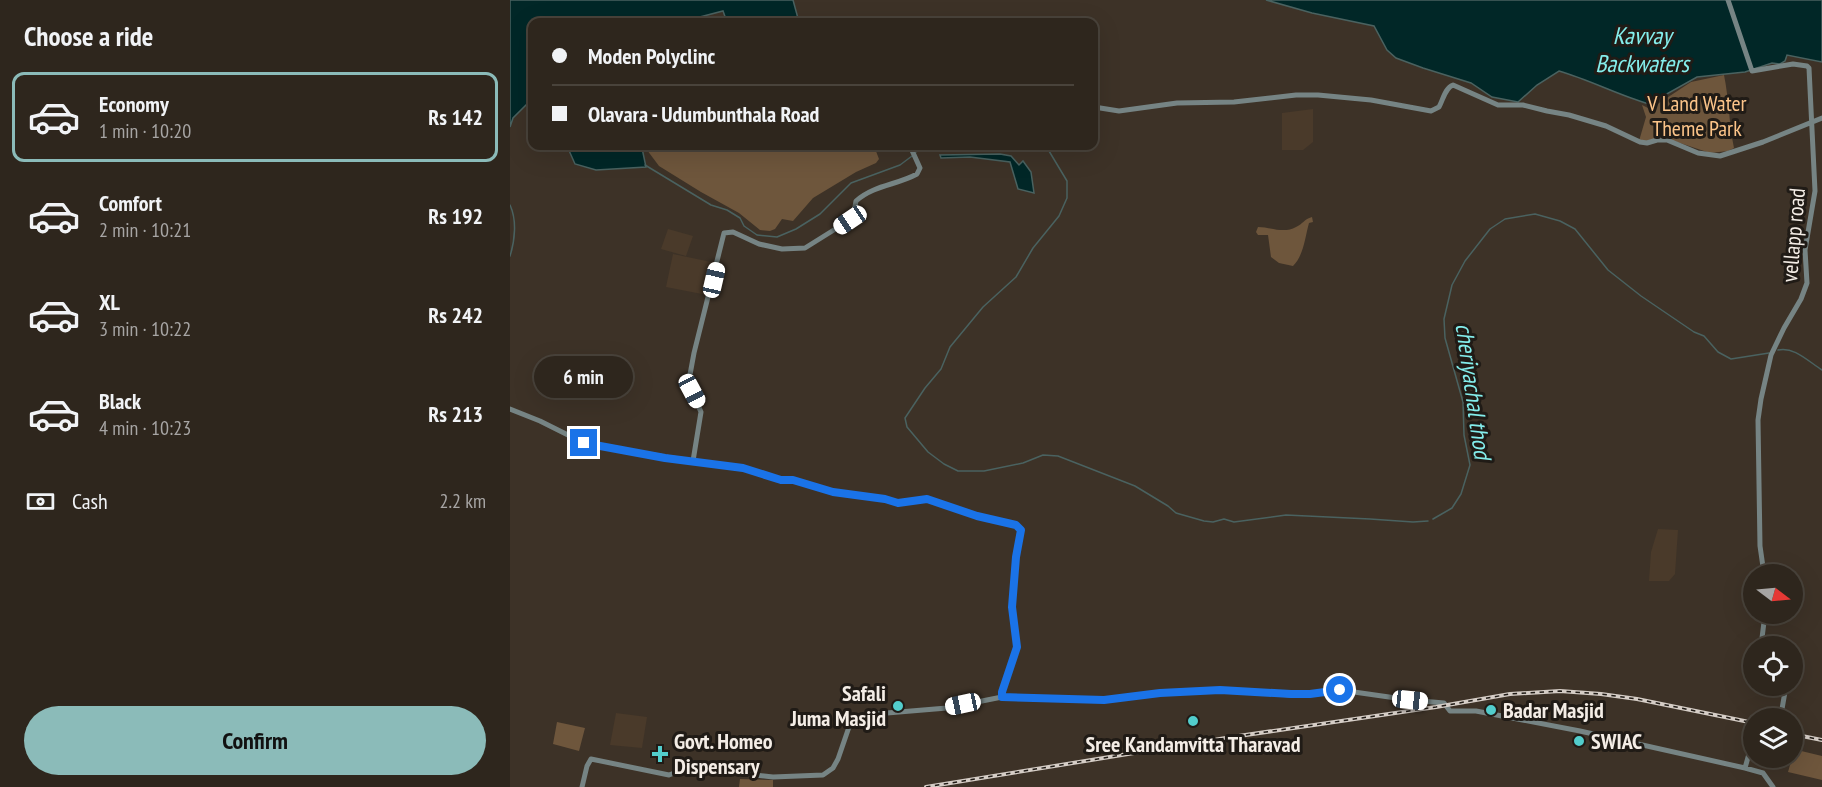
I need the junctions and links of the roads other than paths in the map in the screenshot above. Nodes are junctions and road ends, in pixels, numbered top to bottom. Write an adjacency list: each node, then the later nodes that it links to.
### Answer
1 (1728, 0): 4 (main road, vellapp road)
2 (1098, 108): 4 (main road)
3 (1822, 118): 4 (main road)
4 (1812, 123): 8 (main road, vellapp road)
5 (911, 150): 7 (main road)
6 (510, 409): 7 (main road)
7 (693, 461): 9 (main road)
8 (1763, 564)
9 (1002, 697): 10 (main road); 12 (main road)
10 (1743, 768)
11 (1745, 768): 13 (main road)
12 (582, 787)
13 (1773, 787)

